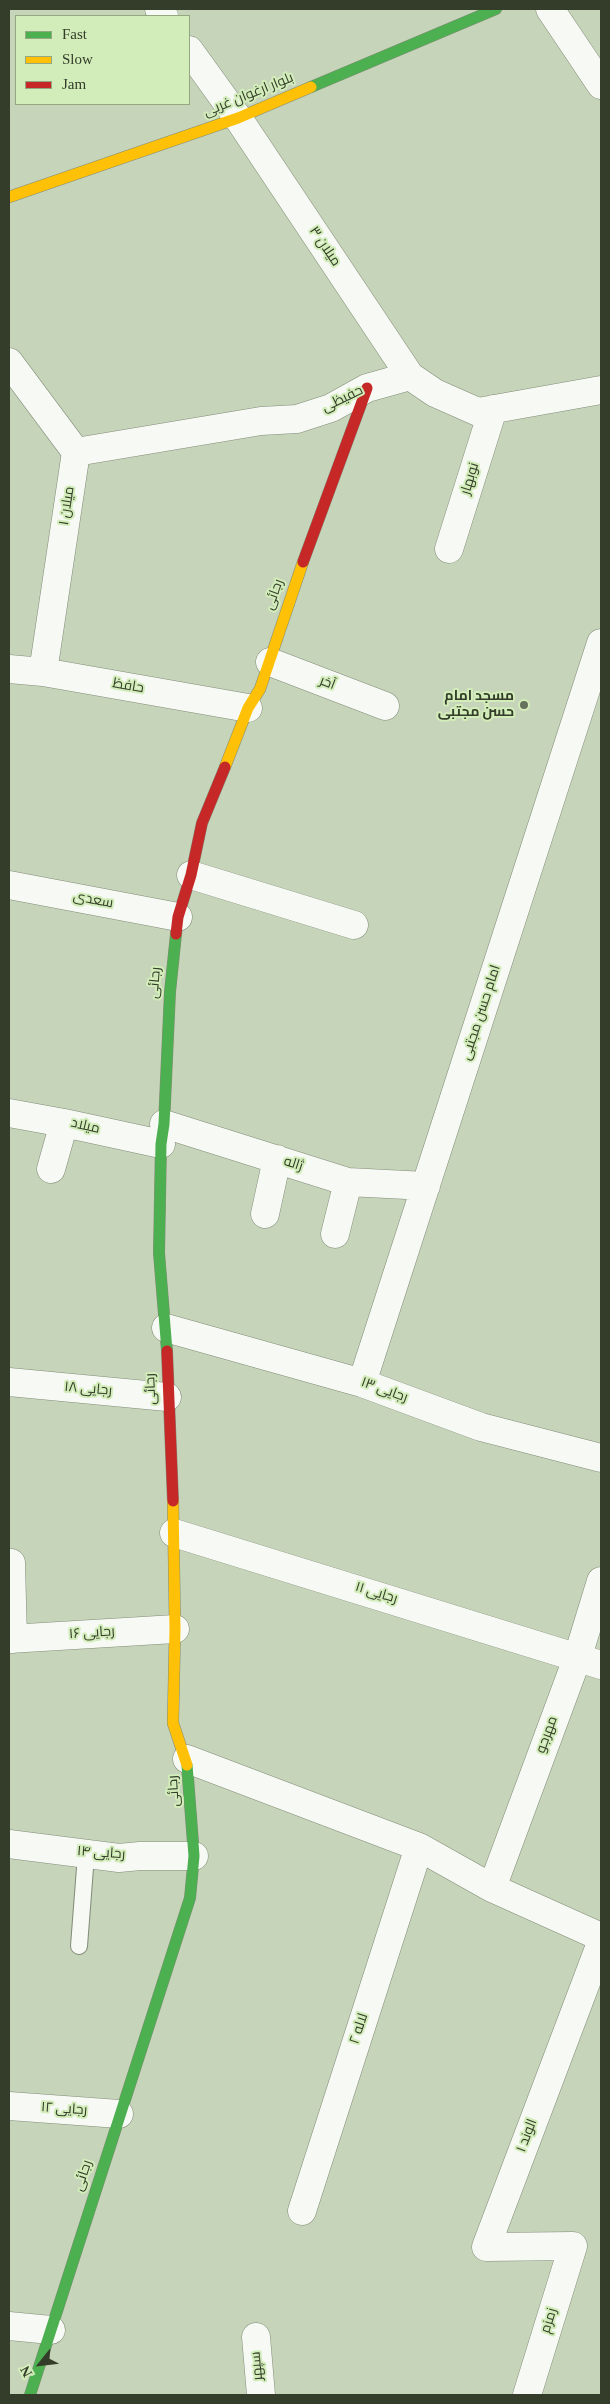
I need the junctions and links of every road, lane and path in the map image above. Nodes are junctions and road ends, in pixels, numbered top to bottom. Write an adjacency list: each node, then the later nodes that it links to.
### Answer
1 (496, 9): 5 (street, بلوار ارغوان غربی)
2 (550, 9): 4 (street)
3 (190, 51): 5 (street, میلان ۳)
4 (601, 85)
5 (238, 118): 6 (street, بلوار ارغوان غربی); 8 (street, میلان ۳)
6 (9, 197)
7 (9, 362): 12 (street)
8 (410, 376): 9 (street, حفیظی); 11 (street)
9 (367, 388): 12 (street, حفیظی); 15 (street, رجائی)
10 (601, 390): 11 (street)
11 (493, 409): 13 (street, نوبهار)
12 (76, 452): 17 (street, میلان ۱)
13 (449, 549)
14 (601, 643): 30 (street, امام حسن مجتبی)
15 (270, 662): 18 (street, آخر); 19 (street, رجائی)
16 (9, 669): 17 (street, حافظ)
17 (43, 672): 19 (street, حافظ)
18 (385, 706)
19 (248, 708): 20 (street, رجائی)
20 (191, 875): 22 (street, رجائی); 23 (street)
21 (9, 885): 22 (street, سعدی)
22 (178, 917): 26 (street, رجائی)
23 (354, 925)
24 (9, 1113): 25 (street, میلاد)
25 (64, 1122): 26 (street, میلاد); 28 (street)
26 (163, 1134): 27 (street, ژاله); 33 (street, رجائی)
27 (276, 1159): 29 (street, ژاله); 31 (street)
28 (51, 1170)
29 (348, 1182): 30 (street, ژاله); 32 (street)
30 (426, 1186): 35 (street, امام حسن مجتبی)
31 (265, 1214)
32 (335, 1234)
33 (166, 1328): 35 (street, رجایی ۱۳); 36 (street, رجائی)
34 (9, 1382): 36 (street, رجایی ۱۸)
35 (362, 1383): 37 (street, رجایی ۱۳)
36 (167, 1397): 38 (street, رجائی)
37 (601, 1458)
38 (174, 1533): 41 (street, رجائی); 43 (street, رجایی ۱۱)
39 (11, 1563): 42 (street)
40 (601, 1581): 43 (street, مهرجو)
41 (175, 1629): 42 (street, رجایی ۱۶); 44 (street, رجائی)
42 (11, 1639)
43 (590, 1660): 49 (street, مهرجو)
44 (188, 1759): 46 (street); 48 (street, رجائی)
45 (9, 1844): 47 (street, رجایی ۱۴)
46 (419, 1847): 49 (street); 55 (street, لاله ۲)
47 (86, 1855): 48 (street, رجایی ۱۴); 52 (lane)
48 (194, 1856): 54 (street, رجائی)
49 (492, 1888): 50 (street)
50 (601, 1937)
51 (601, 1943): 56 (street, الوند ۱)
52 (80, 1946)
53 (9, 2106): 54 (street, رجایی ۱۲)
54 (119, 2114): 58 (street, رجائی)
55 (302, 2211)
56 (573, 2246): 62 (street, زمزم)
57 (9, 2326): 58 (street)
58 (51, 2330): 60 (street, رجائی)
59 (256, 2337): 61 (street, سپهر)
60 (30, 2395)
61 (261, 2395)
62 (527, 2395)

